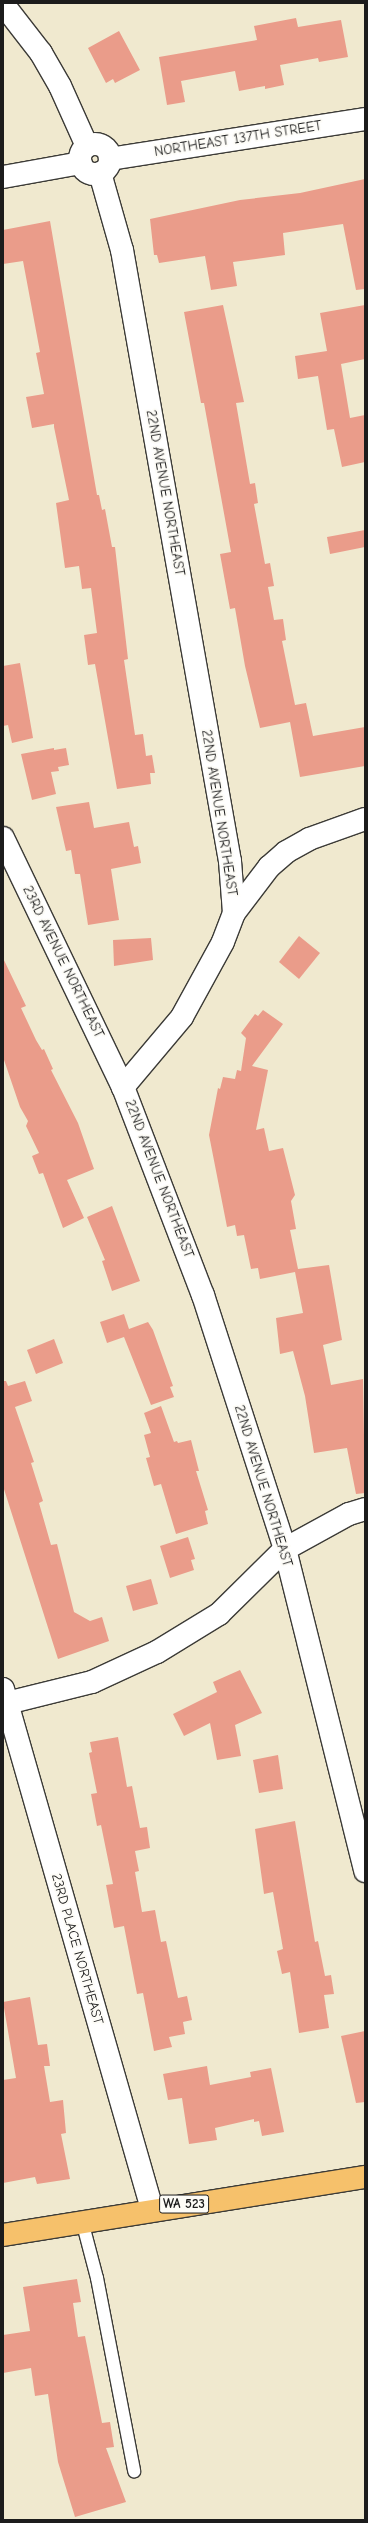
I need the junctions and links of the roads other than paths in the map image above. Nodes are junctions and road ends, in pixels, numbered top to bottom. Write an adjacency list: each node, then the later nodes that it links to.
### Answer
1 (3, 4): 3 (street)
2 (365, 119): 4 (street, NORTHEAST 137TH STREET)
3 (84, 154): 4 (street); 5 (street)
4 (105, 166): 8 (street, 22ND AVENUE NORTHEAST)
5 (3, 177)
6 (365, 819): 8 (street)
7 (3, 838): 9 (street, 23RD AVENUE NORTHEAST)
8 (234, 913): 9 (street, 22ND AVENUE NORTHEAST)
9 (124, 1087): 11 (street, 22ND AVENUE NORTHEAST)
10 (365, 1509): 11 (street)
11 (284, 1549): 12 (street); 13 (street, 22ND AVENUE NORTHEAST)
12 (4, 1699): 15 (street, 23RD PLACE NORTHEAST)
13 (365, 1871)
14 (365, 2177): 15 (main road, WA 523)
15 (152, 2209): 16 (main road, WA 523)
16 (82, 2221): 17 (main road, WA 523); 18 (lane)
17 (3, 2235)
18 (134, 2471)

